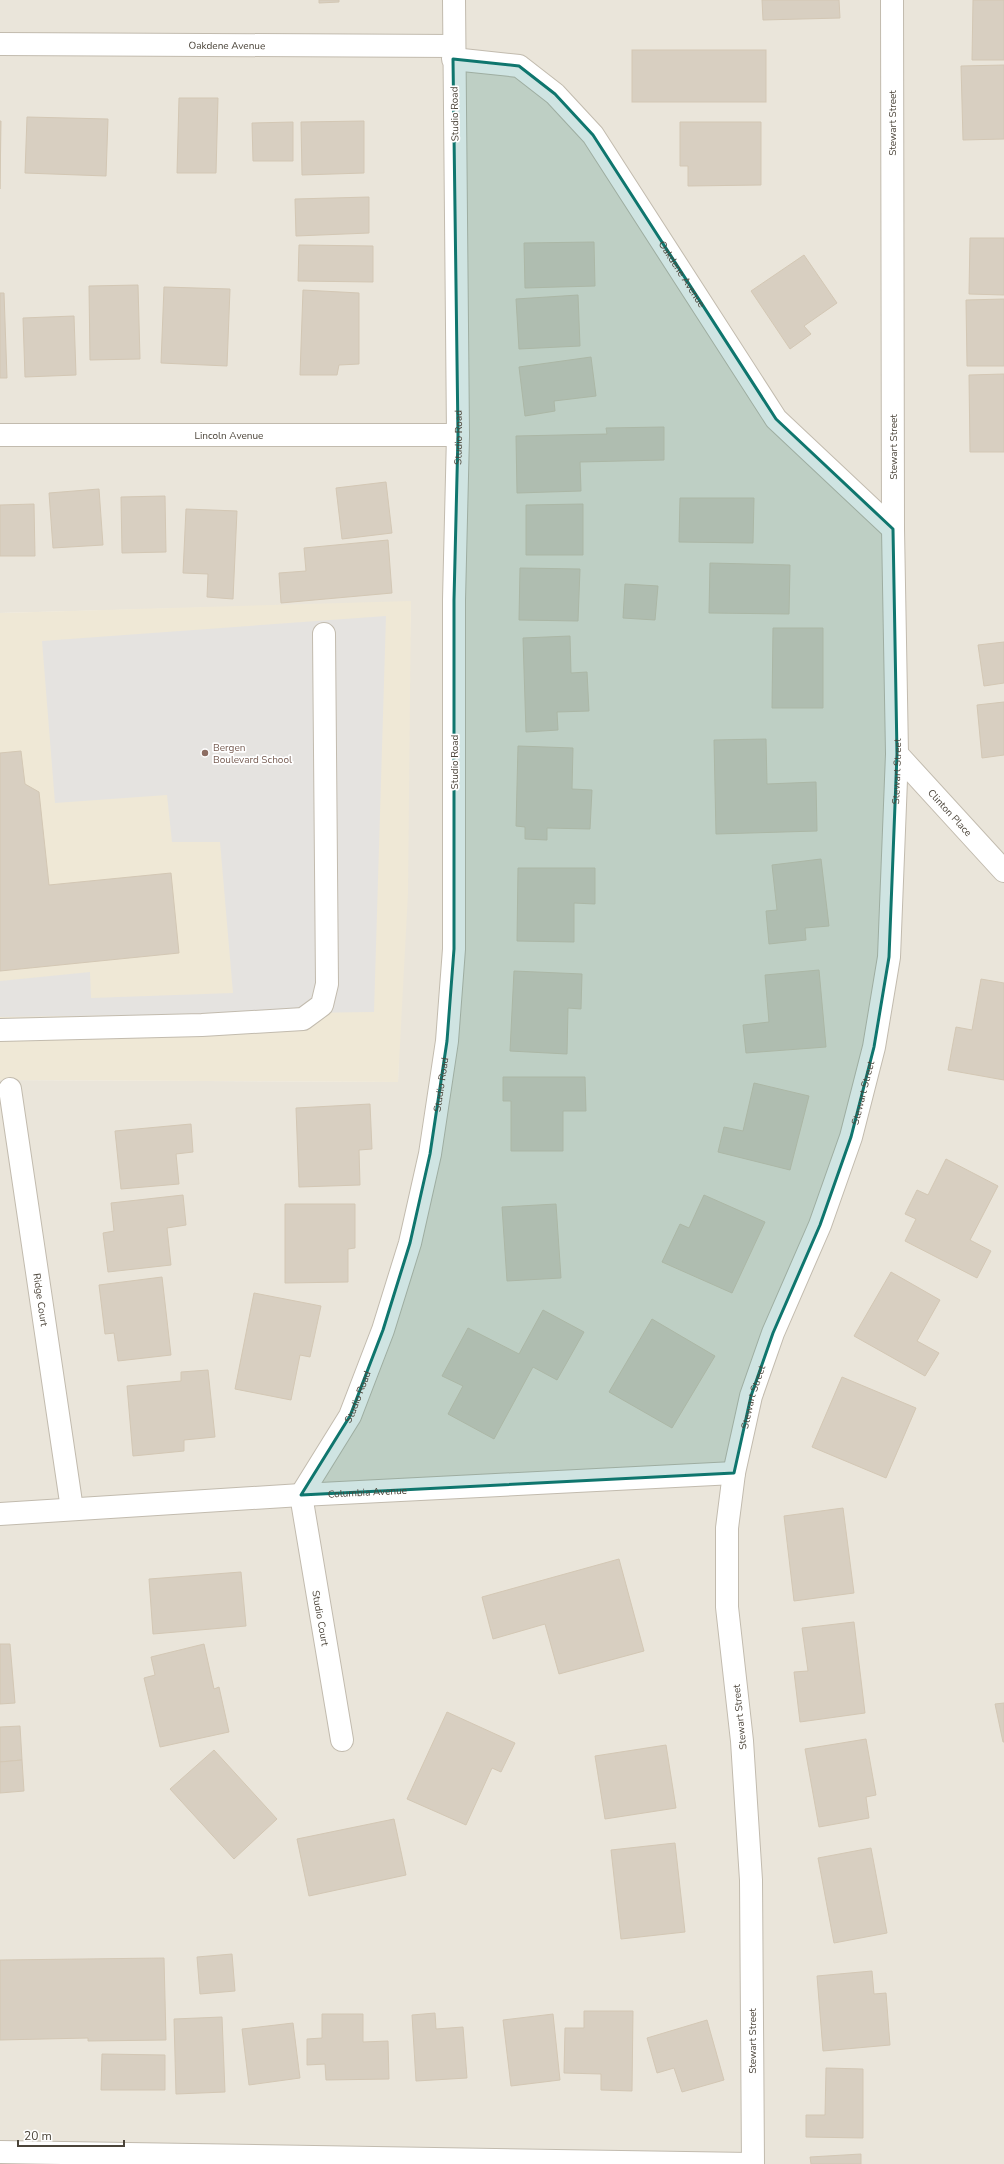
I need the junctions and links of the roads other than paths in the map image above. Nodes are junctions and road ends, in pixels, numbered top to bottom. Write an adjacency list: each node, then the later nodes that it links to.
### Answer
1 (454, 0): 4 (street, Studio Road)
2 (892, 0): 7 (street, Stewart Street)
3 (0, 44): 4 (street, Oakdene Avenue)
4 (453, 53): 6 (street, Studio Road); 7 (street, Oakdene Avenue)
5 (0, 435): 6 (street, Lincoln Avenue)
6 (458, 435): 14 (street, Studio Road)
7 (893, 529): 9 (street, Stewart Street)
8 (324, 634): 11 (street)
9 (897, 754): 10 (street, Clinton Place); 13 (street, Stewart Street)
10 (1004, 871)
11 (0, 1030)
12 (10, 1090): 15 (street, Ridge Court)
13 (734, 1473): 14 (street, Columbia Avenue); 20 (street, Stewart Street)
14 (301, 1495): 15 (street, Columbia Avenue); 17 (street, Studio Court)
15 (72, 1509): 16 (street, Columbia Avenue)
16 (0, 1514)
17 (342, 1740)
18 (0, 2152): 19 (street)
19 (750, 2164)
20 (753, 2164)

